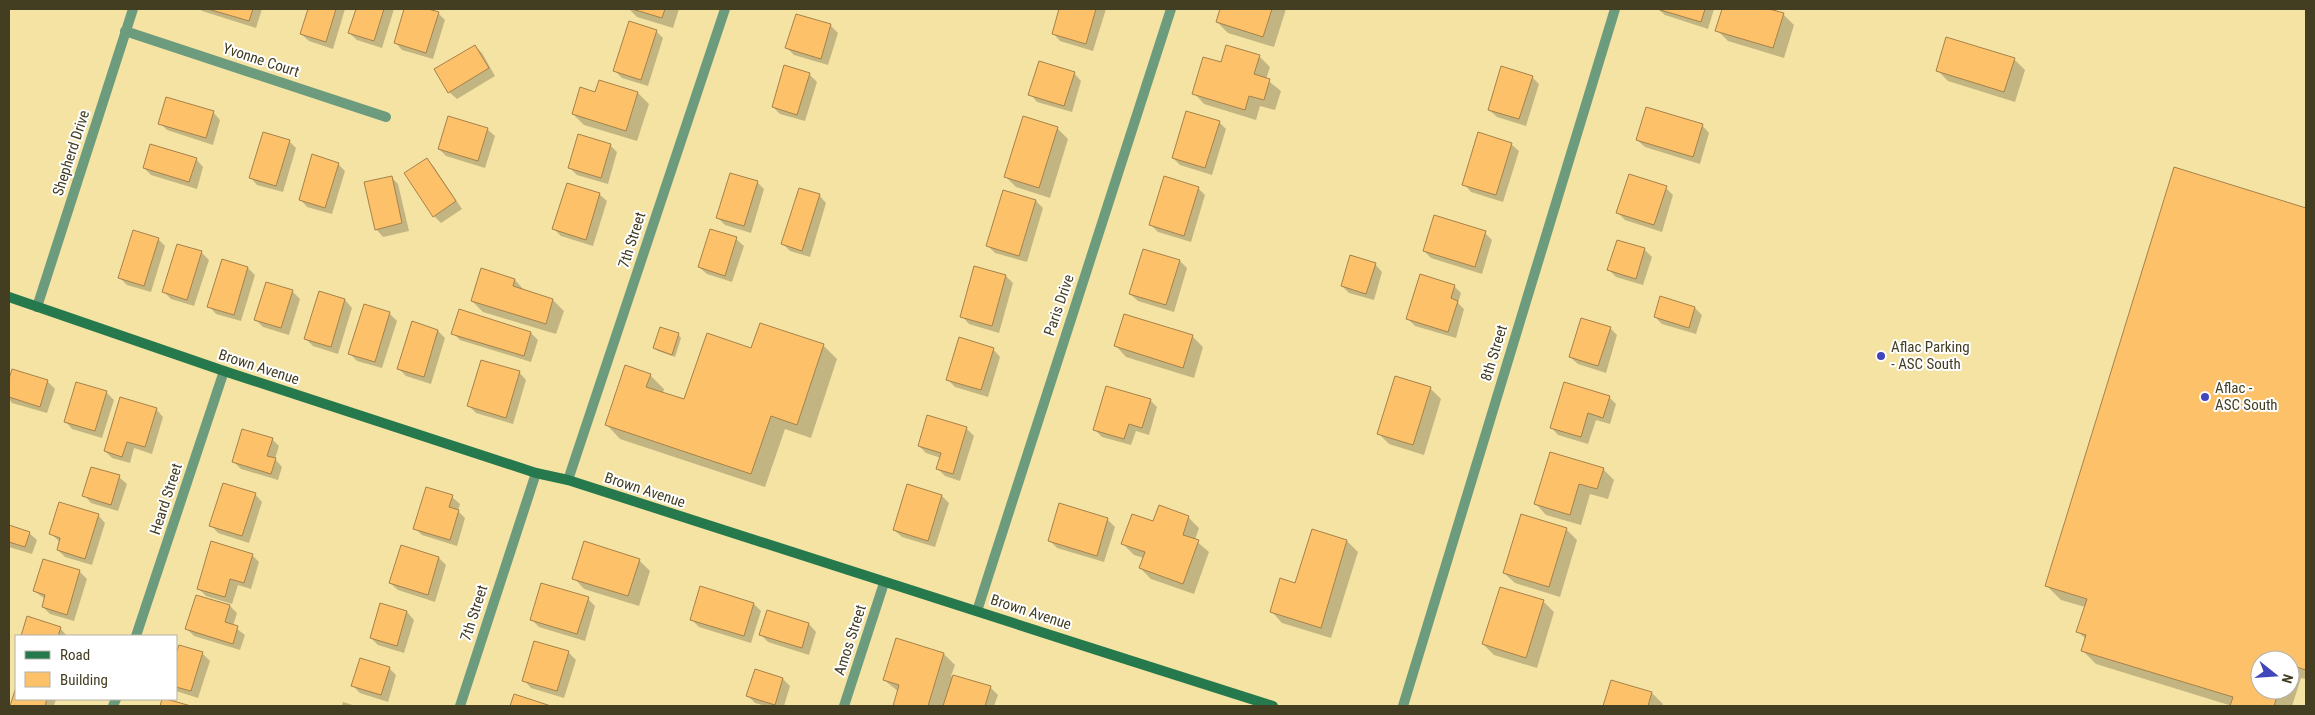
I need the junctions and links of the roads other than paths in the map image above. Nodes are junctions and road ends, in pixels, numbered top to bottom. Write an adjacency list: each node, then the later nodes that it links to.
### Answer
1 (133, 9): 5 (street, Shepherd Drive)
2 (725, 9): 11 (street, 7th Street)
3 (1171, 9): 13 (street, Paris Drive)
4 (1615, 9): 18 (street, 8th Street)
5 (126, 31): 6 (street, Yvonne Court); 8 (street, Shepherd Drive)
6 (386, 117)
7 (9, 297): 8 (street, Brown Avenue)
8 (37, 307): 9 (street, Brown Avenue)
9 (224, 371): 10 (street, Brown Avenue); 14 (street, Heard Street)
10 (536, 473): 11 (street, Brown Avenue); 15 (street, 7th Street)
11 (568, 480): 12 (street, Brown Avenue)
12 (884, 584): 13 (street, Brown Avenue); 16 (street, Amos Street)
13 (977, 611): 17 (street, Brown Avenue)
14 (136, 635)
15 (460, 706)
16 (844, 706)
17 (1273, 706)
18 (1403, 706)

